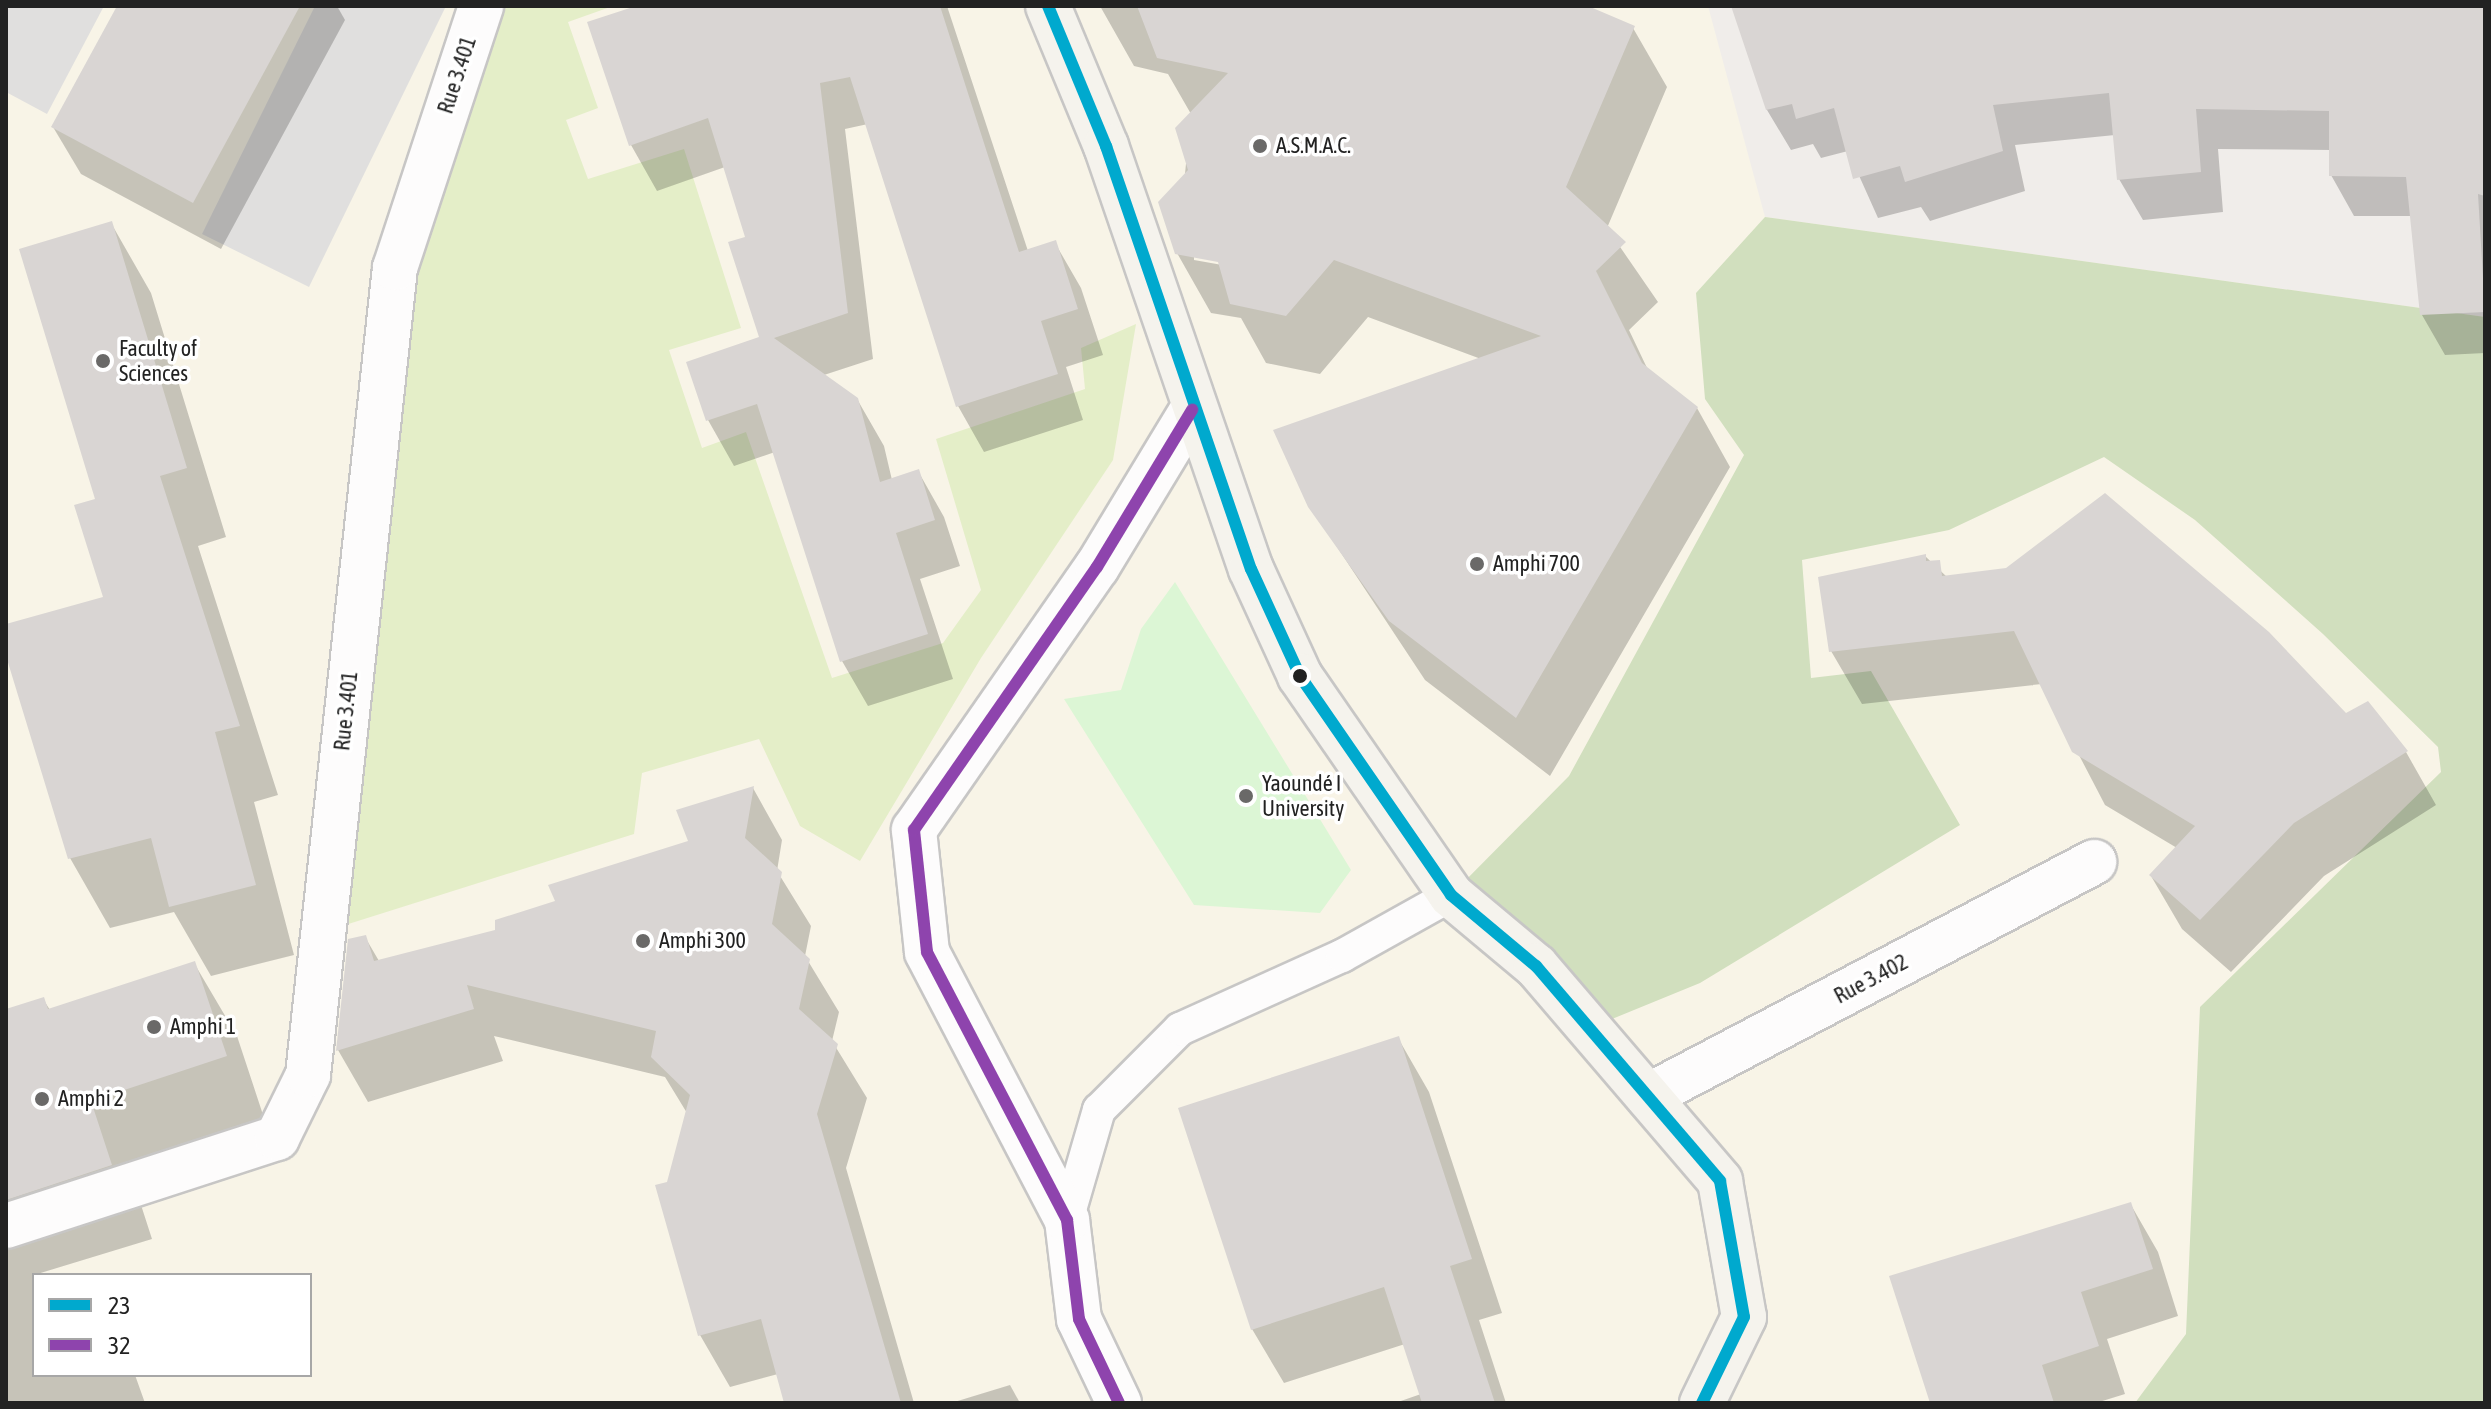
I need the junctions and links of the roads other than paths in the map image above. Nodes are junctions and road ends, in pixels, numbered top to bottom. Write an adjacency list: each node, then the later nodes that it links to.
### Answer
1 (481, 6): 8 (street, Rue 3.401)
2 (1048, 6): 3 (street)
3 (1192, 410): 5 (street); 7 (street)
4 (2094, 862): 6 (street, Rue 3.402)
5 (1451, 895): 6 (street); 7 (lane)
6 (1648, 1096): 10 (street)
7 (1067, 1220): 9 (street)
8 (6, 1226)
9 (1119, 1403)
10 (1702, 1403)

